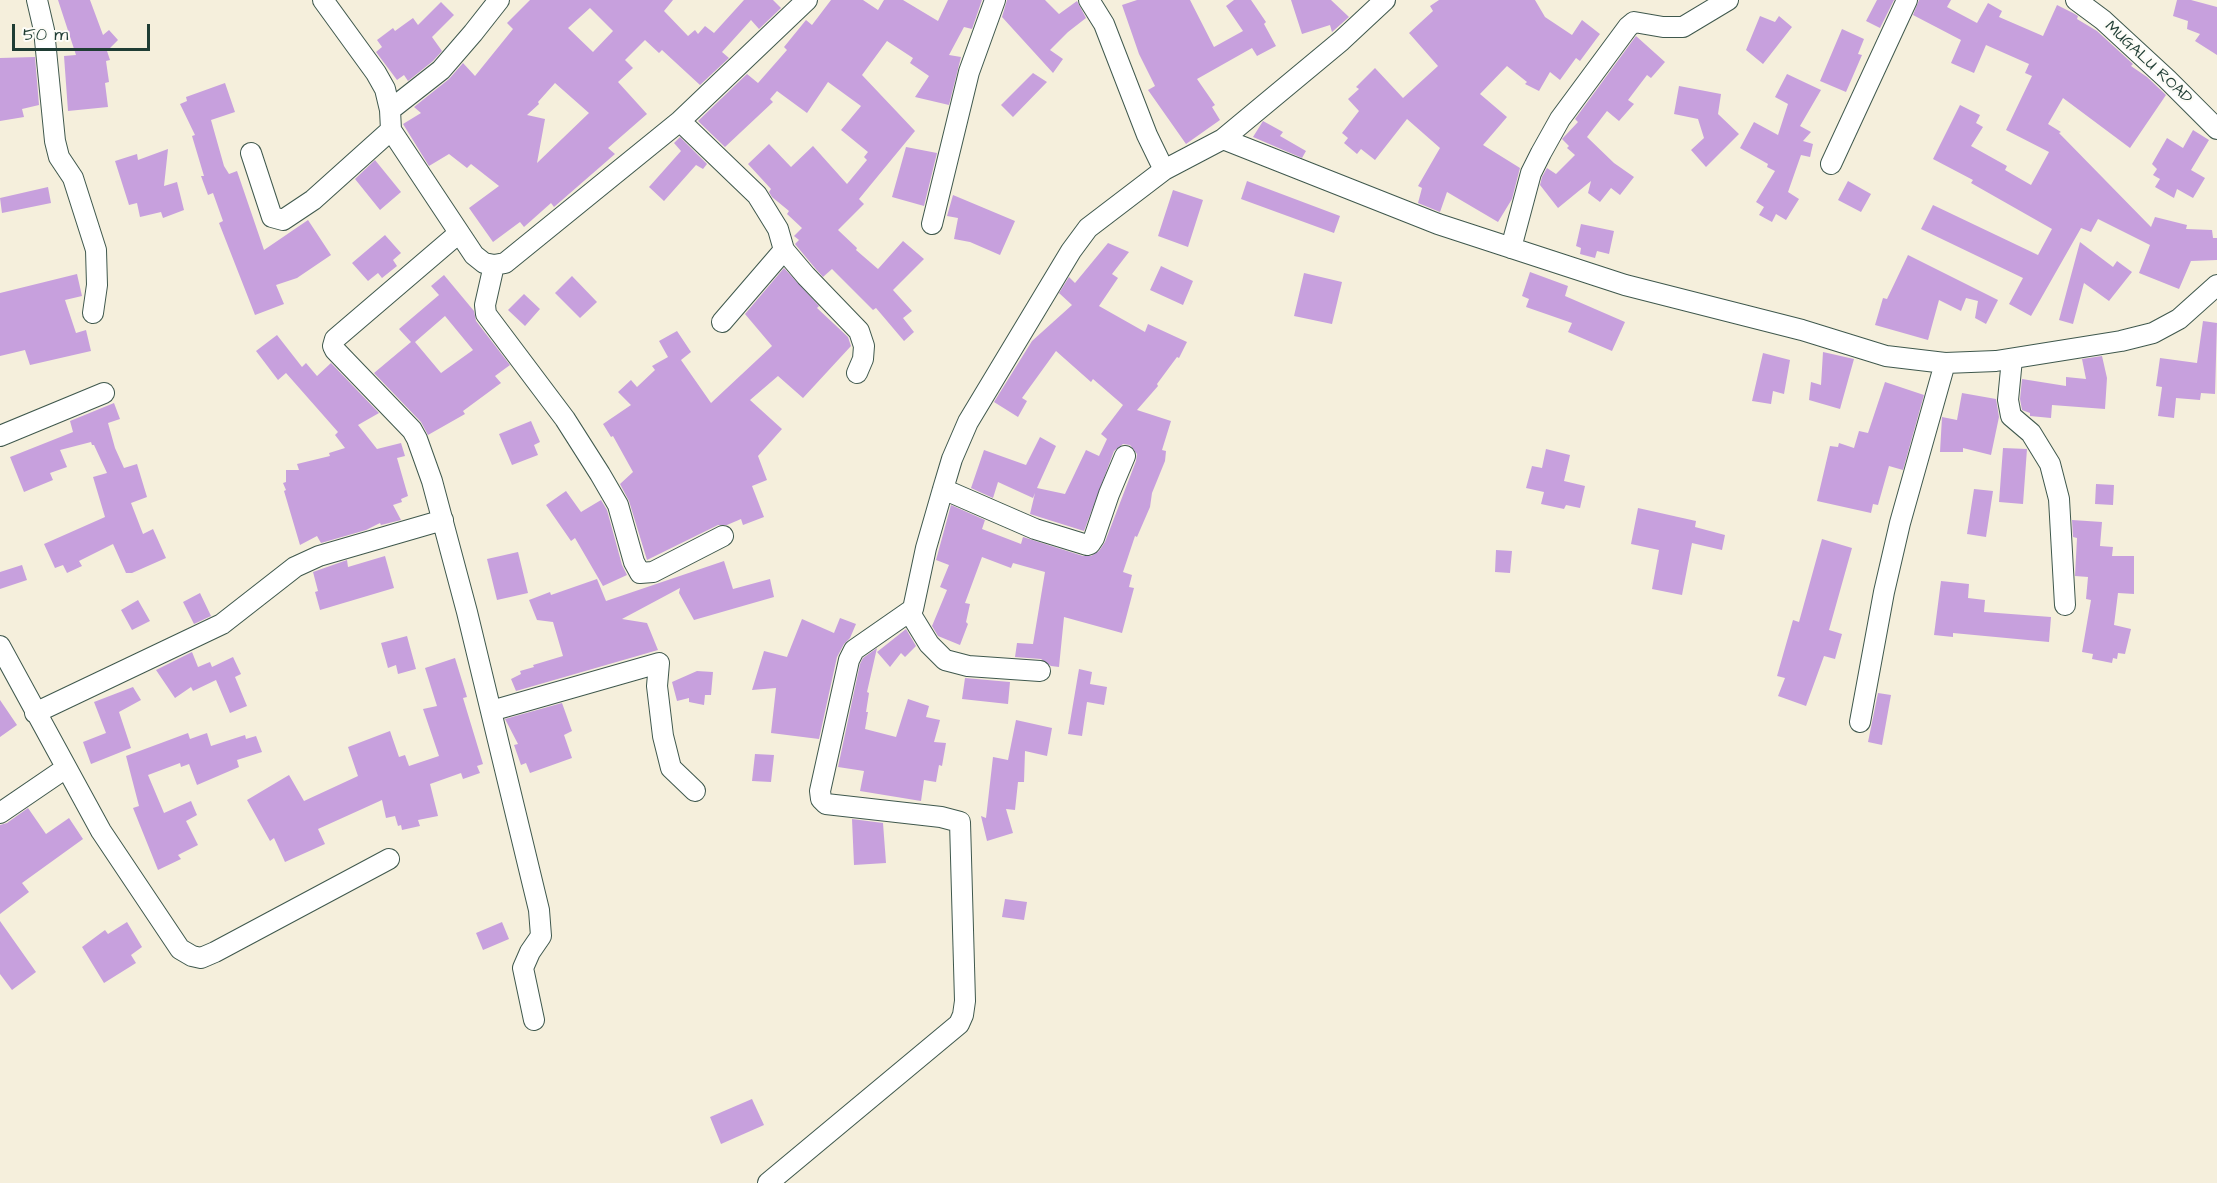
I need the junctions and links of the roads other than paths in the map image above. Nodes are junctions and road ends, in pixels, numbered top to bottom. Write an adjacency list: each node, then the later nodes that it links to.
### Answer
1 (38, 0): 25 (street)
2 (323, 0): 11 (street)
3 (499, 0): 11 (street)
4 (807, 0): 12 (street)
5 (995, 0): 19 (street)
6 (1089, 0): 18 (street)
7 (1385, 0): 15 (street)
8 (1728, 0): 21 (street)
9 (1907, 0): 17 (street)
10 (2076, 0): 13 (street, MUGALU ROAD)
11 (390, 110): 14 (street)
12 (680, 121): 22 (street); 23 (street)
13 (2217, 129)
14 (391, 130): 16 (street); 20 (street)
15 (1223, 139): 18 (street); 21 (street)
16 (251, 153)
17 (1831, 164)
18 (1164, 170): 33 (street)
19 (932, 224)
20 (459, 233): 23 (street); 34 (street)
21 (1511, 248): 28 (street)
22 (784, 250): 26 (street); 29 (street)
23 (494, 266): 35 (street)
24 (2217, 285): 27 (street)
25 (93, 313)
26 (722, 321)
27 (2012, 359): 28 (street); 36 (street)
28 (1945, 363): 42 (street)
29 (857, 373)
30 (104, 393): 31 (street)
31 (0, 436)
32 (1125, 456): 33 (street)
33 (943, 489): 37 (street)
34 (443, 520): 40 (street); 41 (street)
35 (723, 536)
36 (2065, 604)
37 (910, 613): 39 (street); 48 (street)
38 (0, 646): 41 (street)
39 (1040, 671)
40 (491, 711): 44 (street); 47 (street)
41 (35, 713): 43 (street)
42 (1860, 722)
43 (66, 768): 45 (street); 46 (street)
44 (695, 791)
45 (0, 813)
46 (389, 859)
47 (534, 1020)
48 (774, 1181)

